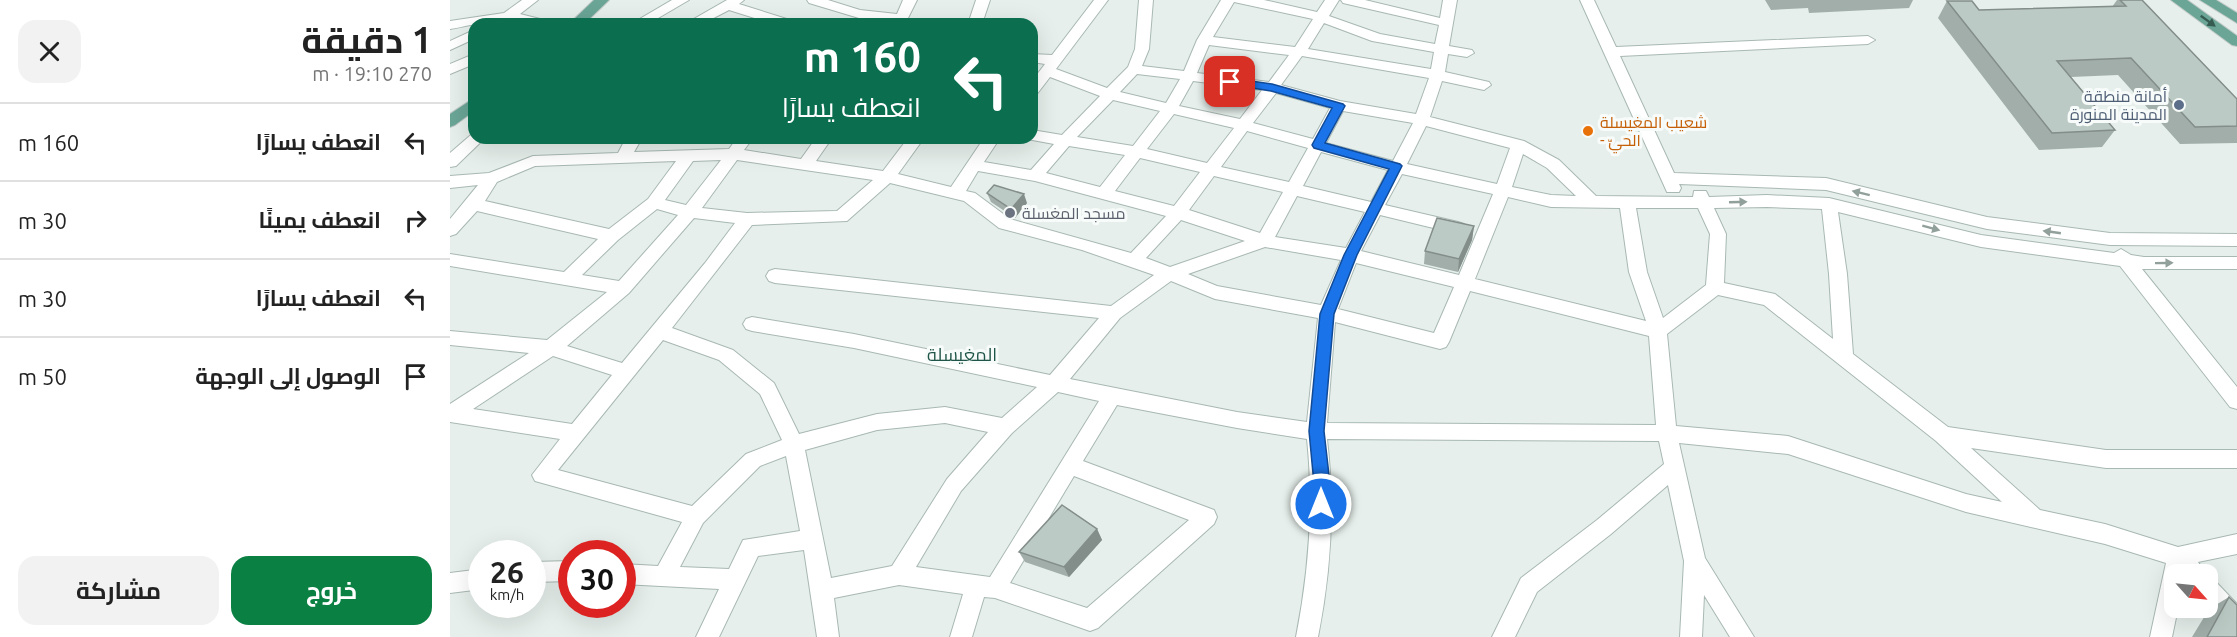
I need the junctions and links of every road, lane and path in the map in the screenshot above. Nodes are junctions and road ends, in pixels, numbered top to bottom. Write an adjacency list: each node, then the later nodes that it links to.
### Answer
1 (531, 0): 18 (street)
2 (602, 0): 23 (main road)
3 (682, 0): 24 (street)
4 (814, 0): 27 (street)
5 (910, 0): 28 (street)
6 (983, 0): 29 (street)
7 (1101, 0): 45 (street)
8 (1146, 0): 46 (street)
9 (1228, 0): 35 (street)
10 (1239, 0): 19 (street)
11 (1332, 0): 19 (street)
12 (1348, 0): 32 (street)
13 (1450, 0): 32 (street)
14 (1587, 0): 41 (street)
15 (2178, 0): 37 (main road, one-way to 37)
16 (2207, 0): 30 (main road)
17 (732, 3): 25 (street); 26 (street)
18 (511, 16): 20 (street); 21 (street); 22 (street)
19 (1320, 17): 39 (street); 40 (street)
20 (497, 18)
21 (507, 18)
22 (519, 18)
23 (582, 18)
24 (649, 18)
25 (703, 18)
26 (772, 18)
27 (882, 18)
28 (901, 18)
29 (977, 18)
30 (2237, 19)
31 (468, 22): 33 (street)
32 (1446, 23): 39 (street)
33 (450, 25)
34 (468, 37): 38 (street)
35 (1204, 40): 40 (street); 49 (street)
36 (1868, 40): 41 (street)
37 (2237, 42)
38 (450, 45)
39 (1441, 48): 42 (street); 48 (street)
40 (1300, 50): 48 (street); 52 (street)
41 (1609, 52): 82 (street)
42 (1467, 53)
43 (1038, 60): 45 (street)
44 (468, 61): 47 (street)
45 (1051, 65): 50 (street); 53 (street)
46 (1134, 69): 49 (street); 53 (street)
47 (450, 70)
48 (1437, 74): 51 (street); 57 (street)
49 (1189, 76): 52 (street); 56 (street)
50 (1038, 83)
51 (1484, 85)
52 (1272, 87): 54 (street); 59 (street)
53 (1108, 94): 56 (street); 61 (street)
54 (1339, 106): 57 (street); 68 (street)
55 (468, 108): 58 (main road)
56 (1169, 110): 59 (street); 70 (street)
57 (1422, 120): 69 (street); 77 (street)
58 (450, 122)
59 (1243, 125): 68 (street); 78 (street)
60 (1038, 136): 61 (street)
61 (1065, 141): 70 (street); 79 (street)
62 (470, 144): 74 (street)
63 (631, 144): 73 (street)
64 (740, 144): 71 (street)
65 (820, 144): 75 (street)
66 (912, 144): 80 (street)
67 (987, 144): 76 (street)
68 (1318, 145): 77 (street); 85 (street)
69 (1519, 145): 86 (street); 89 (street)
70 (1137, 152): 78 (street); 88 (street)
71 (733, 154): 72 (street); 75 (street); 97 (street)
72 (688, 156): 73 (street); 91 (street)
73 (623, 157): 81 (street)
74 (450, 162)
75 (805, 165): 80 (street)
76 (973, 165): 79 (street); 87 (street)
77 (1396, 166): 86 (street); 96 (street)
78 (1211, 168): 85 (street); 98 (street)
79 (1035, 176): 88 (street)
80 (887, 177): 87 (street); 99 (street)
81 (491, 178): 84 (street); 94 (street)
82 (1668, 178): 83 (street); 92 (street)
83 (1690, 179): 93 (street); 103 (street, one-way to 83)
84 (450, 182)
85 (1292, 190): 96 (street); 105 (street)
86 (1503, 190): 89 (street); 101 (street)
87 (955, 194): 108 (street)
88 (1103, 195): 98 (street)
89 (1590, 200): 90 (street)
90 (1627, 201): 92 (street); 121 (street)
91 (654, 203): 97 (street); 102 (street)
92 (1680, 203): 93 (street)
93 (1704, 203): 95 (street, one-way to 95); 116 (street)
94 (474, 204): 100 (street); 102 (street)
95 (1829, 204): 109 (street, one-way to 109); 124 (street)
96 (1374, 209): 101 (street); 106 (street)
97 (691, 212): 99 (street); 115 (street)
98 (1178, 213): 105 (street); 108 (street)
99 (747, 219): 120 (street)
100 (450, 230)
101 (1485, 234): 114 (street)
102 (612, 236): 113 (street)
103 (2110, 239): 104 (street); 109 (street)
104 (2237, 240)
105 (1264, 241): 106 (street); 111 (street)
106 (1351, 255): 114 (street); 118 (street)
107 (450, 260): 113 (street)
108 (1134, 260): 111 (street)
109 (2125, 261): 110 (street, one-way to 110); 128 (street)
110 (2237, 262)
111 (1167, 275): 117 (street); 118 (street)
112 (775, 276): 117 (street)
113 (567, 279): 115 (street)
114 (1464, 283): 118 (street); 121 (street)
115 (623, 288): 123 (street)
116 (1715, 288): 121 (street); 124 (street)
117 (1114, 313): 126 (street)
118 (1327, 314): 131 (street)
119 (752, 324): 126 (street)
120 (659, 331): 125 (street); 135 (street)
121 (1658, 331): 133 (street)
122 (450, 338): 123 (street)
123 (552, 348): 125 (street); 129 (street)
124 (1844, 359): 134 (street)
125 (627, 372): 132 (street)
126 (1054, 384): 127 (street); 130 (street)
127 (1112, 396): 131 (street); 137 (street)
128 (2237, 401)
129 (450, 414): 132 (street)
130 (1005, 427): 135 (street); 147 (street)
131 (1316, 431): 133 (street); 160 (street)
132 (577, 433): 139 (street)
133 (1667, 433): 138 (street); 140 (street)
134 (1943, 435): 136 (street); 140 (street)
135 (794, 444): 139 (street); 141 (street)
136 (2237, 459)
137 (1070, 465): 152 (street); 156 (street)
138 (1675, 466): 144 (street); 161 (street)
139 (696, 516): 148 (street)
140 (2036, 519): 143 (street)
141 (812, 539): 149 (street); 153 (street)
142 (2237, 544): 143 (street)
143 (2178, 557): 145 (street); 164 (street)
144 (1695, 561): 162 (street); 163 (street)
145 (2185, 564)
146 (636, 575): 148 (street)
147 (899, 575): 152 (street); 153 (street)
148 (664, 576): 149 (street)
149 (735, 580): 157 (street)
150 (468, 581): 151 (street)
151 (450, 583)
152 (986, 586): 156 (street); 159 (street)
153 (822, 590): 158 (street)
154 (2218, 600): 155 (street)
155 (2237, 620)
156 (1087, 628)
157 (707, 637)
158 (828, 637)
159 (961, 637)
160 (1307, 637)
161 (1503, 637)
162 (1691, 637)
163 (1743, 637)
164 (2161, 637)

